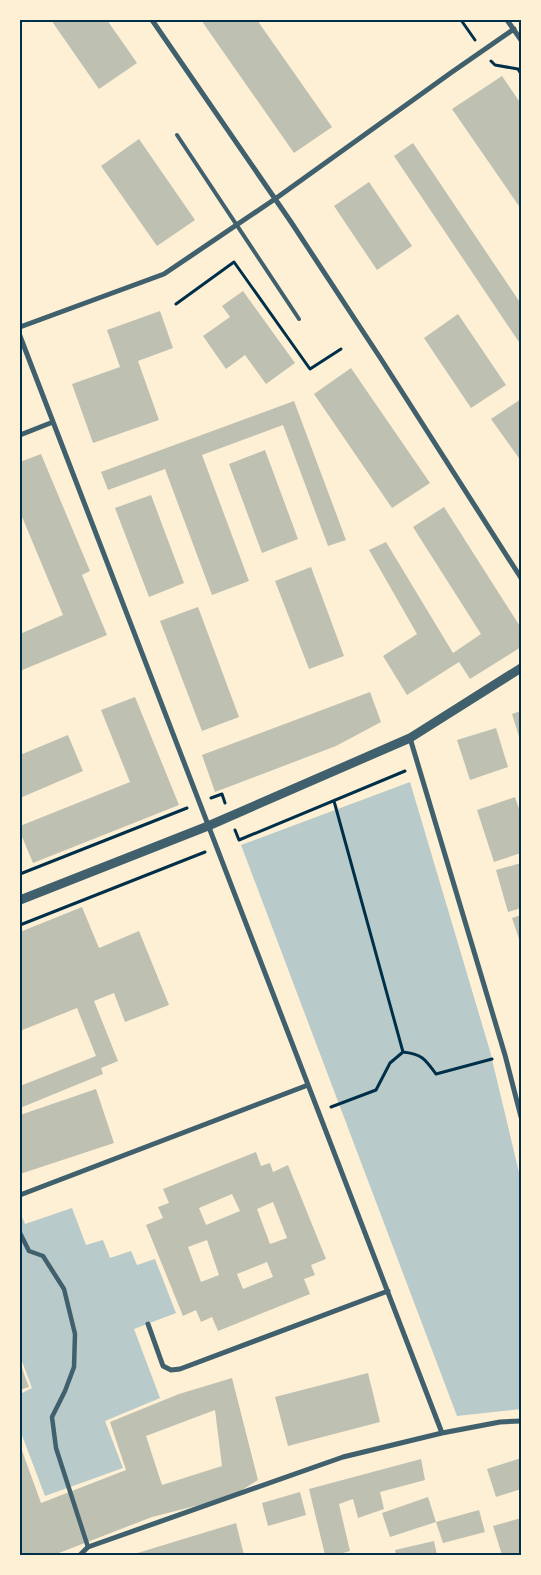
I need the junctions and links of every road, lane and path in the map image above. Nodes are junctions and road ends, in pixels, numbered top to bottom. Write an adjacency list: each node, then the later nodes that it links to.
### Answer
1 (152, 20): 6 (street)
2 (507, 20): 3 (street)
3 (514, 29): 4 (street); 6 (street)
4 (521, 40)
5 (177, 135): 7 (lane)
6 (275, 199): 7 (street); 15 (street)
7 (237, 224): 9 (lane); 10 (street)
8 (176, 304): 12 (path)
9 (299, 319)
10 (20, 328)
11 (20, 336): 13 (street)
12 (341, 349)
13 (53, 422): 14 (street); 19 (street)
14 (20, 435)
15 (521, 578)
16 (521, 668): 17 (street)
17 (410, 738): 19 (street); 25 (street)
18 (334, 801): 24 (path)
19 (208, 826): 21 (street); 22 (street)
20 (239, 840): 21 (path)
21 (216, 848): 23 (path); 26 (street)
22 (20, 900)
23 (20, 925)
24 (403, 1052): 25 (path); 27 (path)
25 (505, 1055): 28 (street)
26 (308, 1085): 27 (street); 29 (street)
27 (318, 1112): 31 (street)
28 (521, 1117)
29 (20, 1195)
30 (20, 1234): 35 (street)
31 (388, 1292): 32 (street); 34 (street)
32 (148, 1324)
33 (521, 1421): 34 (street)
34 (442, 1433): 35 (street)
35 (88, 1547): 36 (street)
36 (80, 1555)

